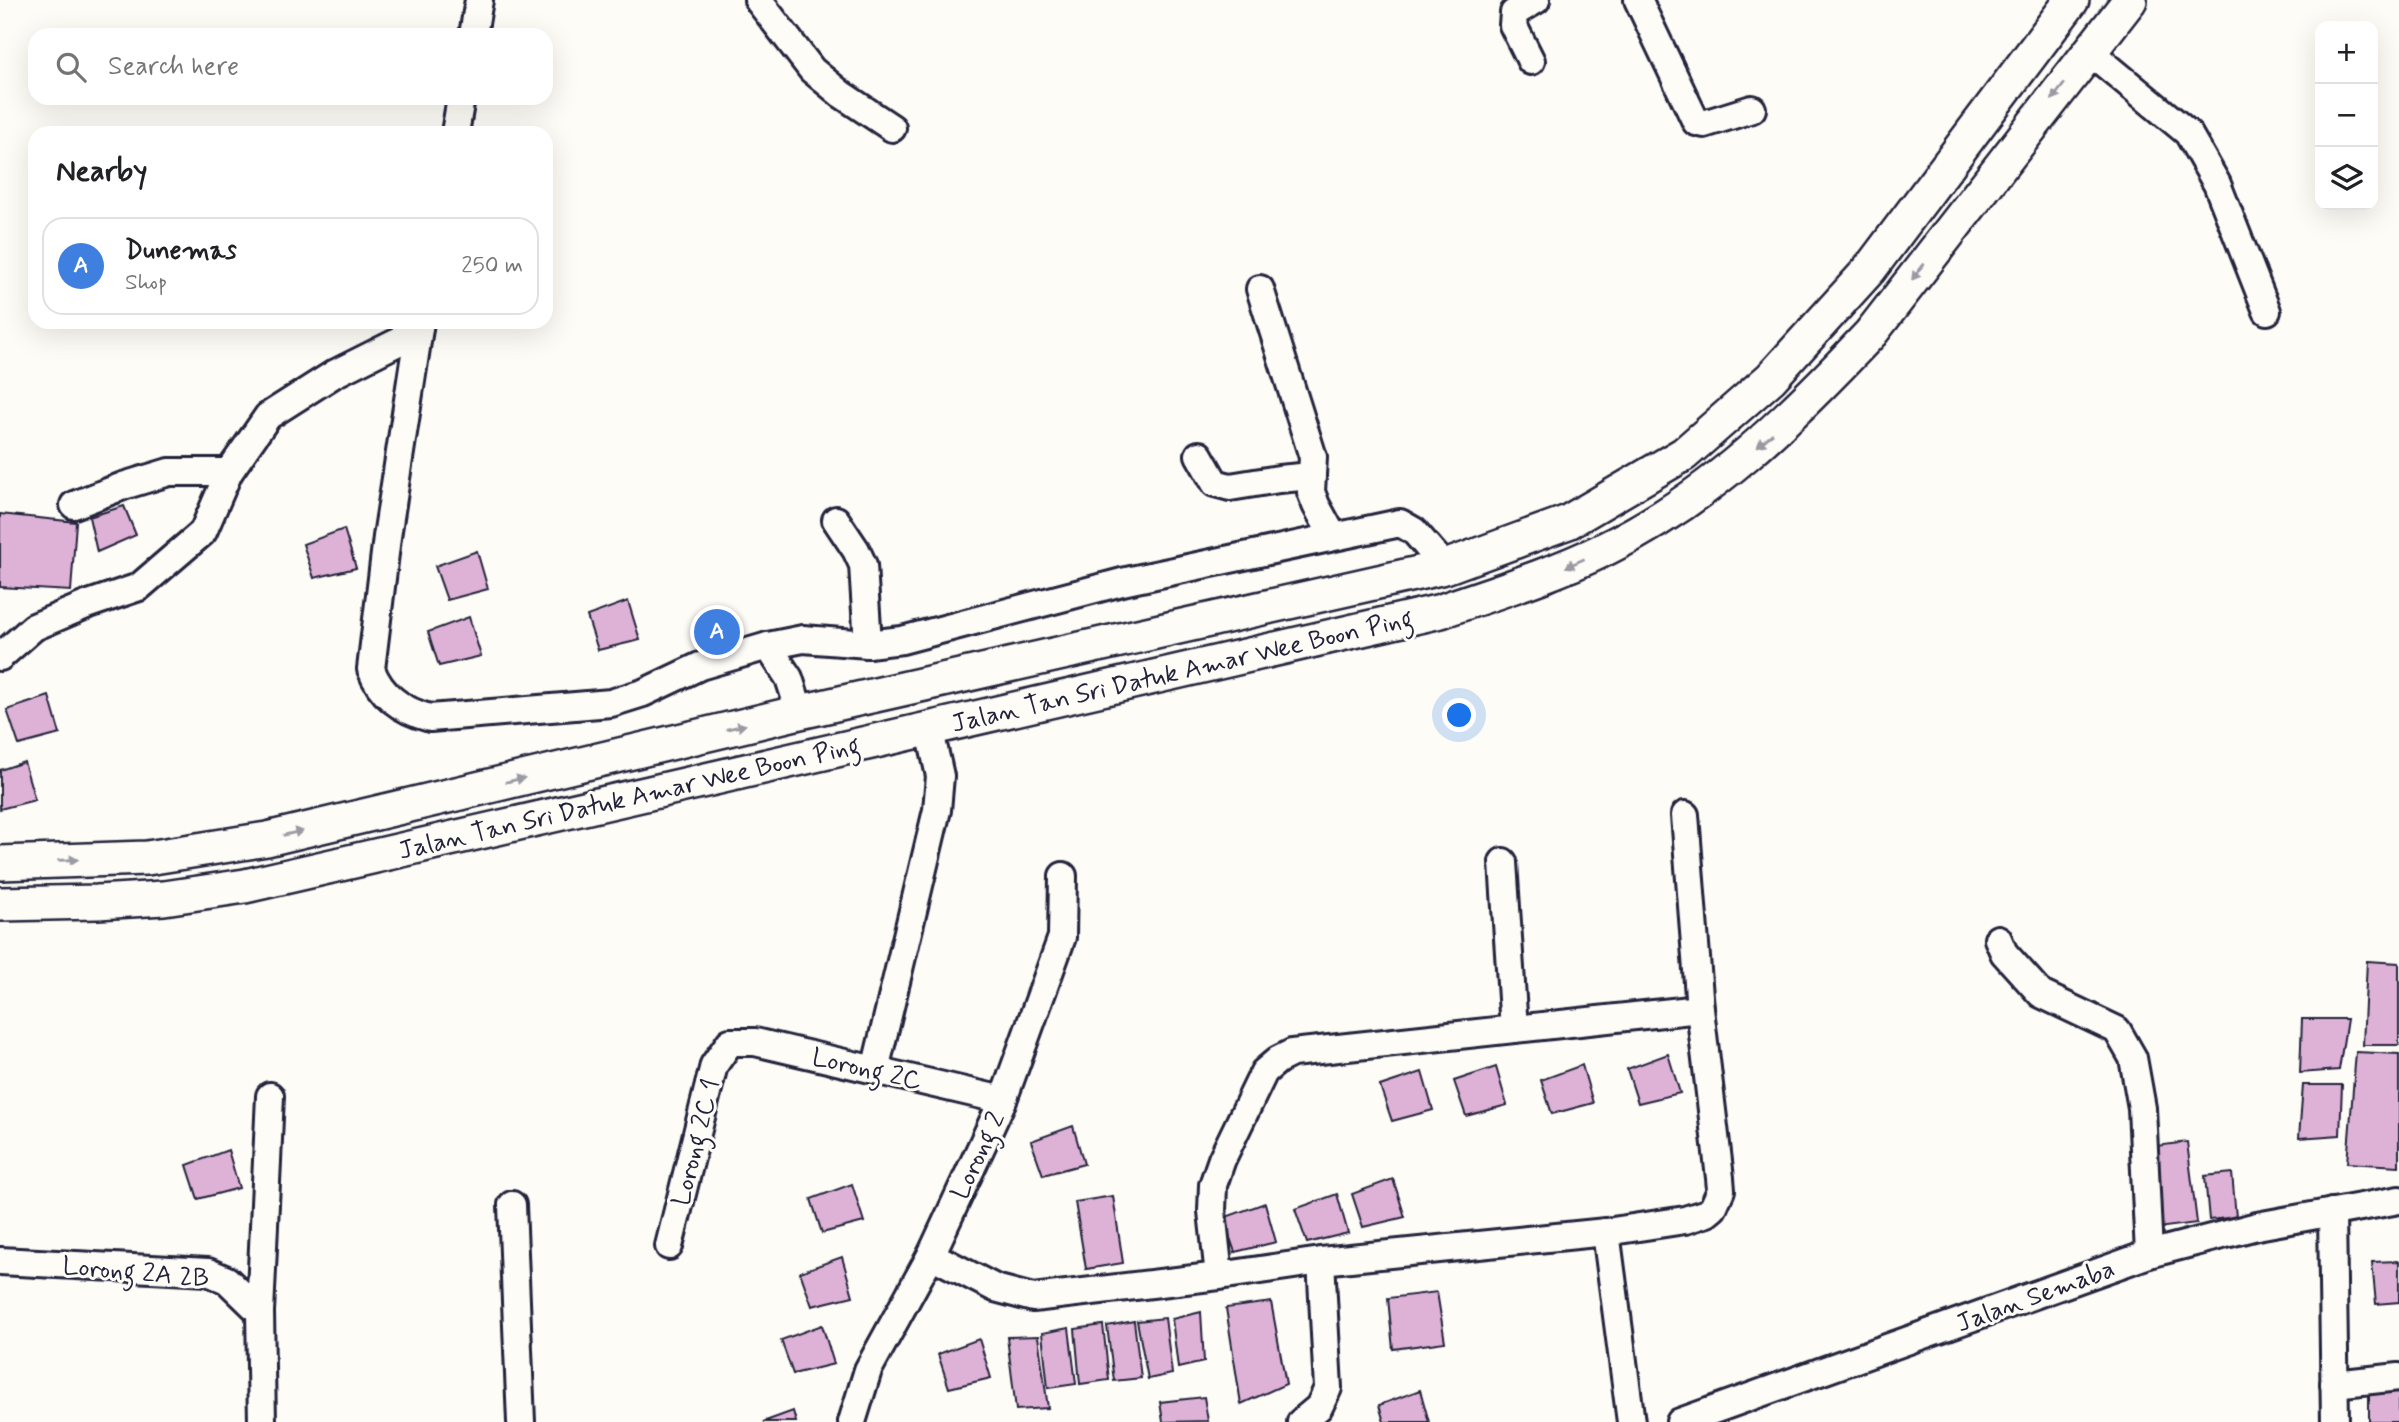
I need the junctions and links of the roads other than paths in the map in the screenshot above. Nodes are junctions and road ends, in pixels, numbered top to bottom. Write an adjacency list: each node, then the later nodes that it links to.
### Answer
1 (479, 0): 7 (street)
2 (758, 0): 13 (street)
3 (1536, 0): 9 (street)
4 (1638, 0): 11 (street)
5 (2073, 0): 24 (main road, Jalan Tan Sri Datuk Amar Wee Boon Ping)
6 (2130, 0): 8 (main road, Jalan Tan Sri Datuk Amar Wee Boon Ping)
7 (474, 28)
8 (2090, 51): 15 (street); 29 (main road, Jalan Tan Sri Datuk Amar Wee Boon Ping, one-way to 29)
9 (1531, 61)
10 (460, 105): 12 (street)
11 (1752, 109)
12 (456, 126)
13 (892, 128)
14 (1260, 289): 20 (street)
15 (2267, 311)
16 (411, 329): 19 (street)
17 (417, 329): 26 (street)
18 (1199, 455): 20 (street)
19 (229, 472): 21 (street); 27 (street)
20 (1312, 477): 23 (street)
21 (74, 505)
22 (836, 520): 25 (street)
23 (1333, 536): 24 (street); 25 (street)
24 (1445, 567): 28 (main road, Jalan Tan Sri Datuk Amar Wee Boon Ping)
25 (869, 644): 26 (street)
26 (768, 646): 28 (street)
27 (0, 657)
28 (800, 712): 32 (main road, Jalan Tan Sri Datuk Amar Wee Boon Ping, one-way to 28)
29 (929, 727): 34 (main road, Jalan Tan Sri Datuk Amar Wee Boon Ping); 39 (street)
30 (1685, 815): 36 (street)
31 (1503, 862): 37 (street)
32 (0, 863)
33 (1063, 876): 41 (street, Lorong 2)
34 (0, 904)
35 (1998, 939): 47 (street)
36 (1700, 1009): 37 (street); 45 (street)
37 (1514, 1029): 51 (street)
38 (730, 1042): 39 (street, Lorong 2C); 46 (street, Lorong 2C 1)
39 (875, 1069): 41 (street, Lorong 2C)
40 (270, 1096): 52 (street)
41 (1003, 1100): 48 (street, Lorong 2)
42 (2399, 1200): 44 (street, Jalan Semaba)
43 (512, 1205): 56 (street)
44 (2332, 1212): 47 (street, Jalan Semaba); 54 (street)
45 (1606, 1232): 50 (street); 59 (street)
46 (669, 1246)
47 (2149, 1254): 60 (street, Jalan Semaba)
48 (931, 1255): 51 (street); 57 (street, Lorong 2)
49 (0, 1261): 52 (street, Lorong 2A 2B)
50 (1321, 1261): 51 (street); 58 (street)
51 (1219, 1276)
52 (260, 1312): 55 (street)
53 (2399, 1377): 54 (street)
54 (2334, 1384): 61 (street)
55 (262, 1422)
56 (521, 1422)
57 (852, 1422)
58 (1301, 1422)
59 (1631, 1422)
60 (1680, 1422)
61 (2335, 1422)

